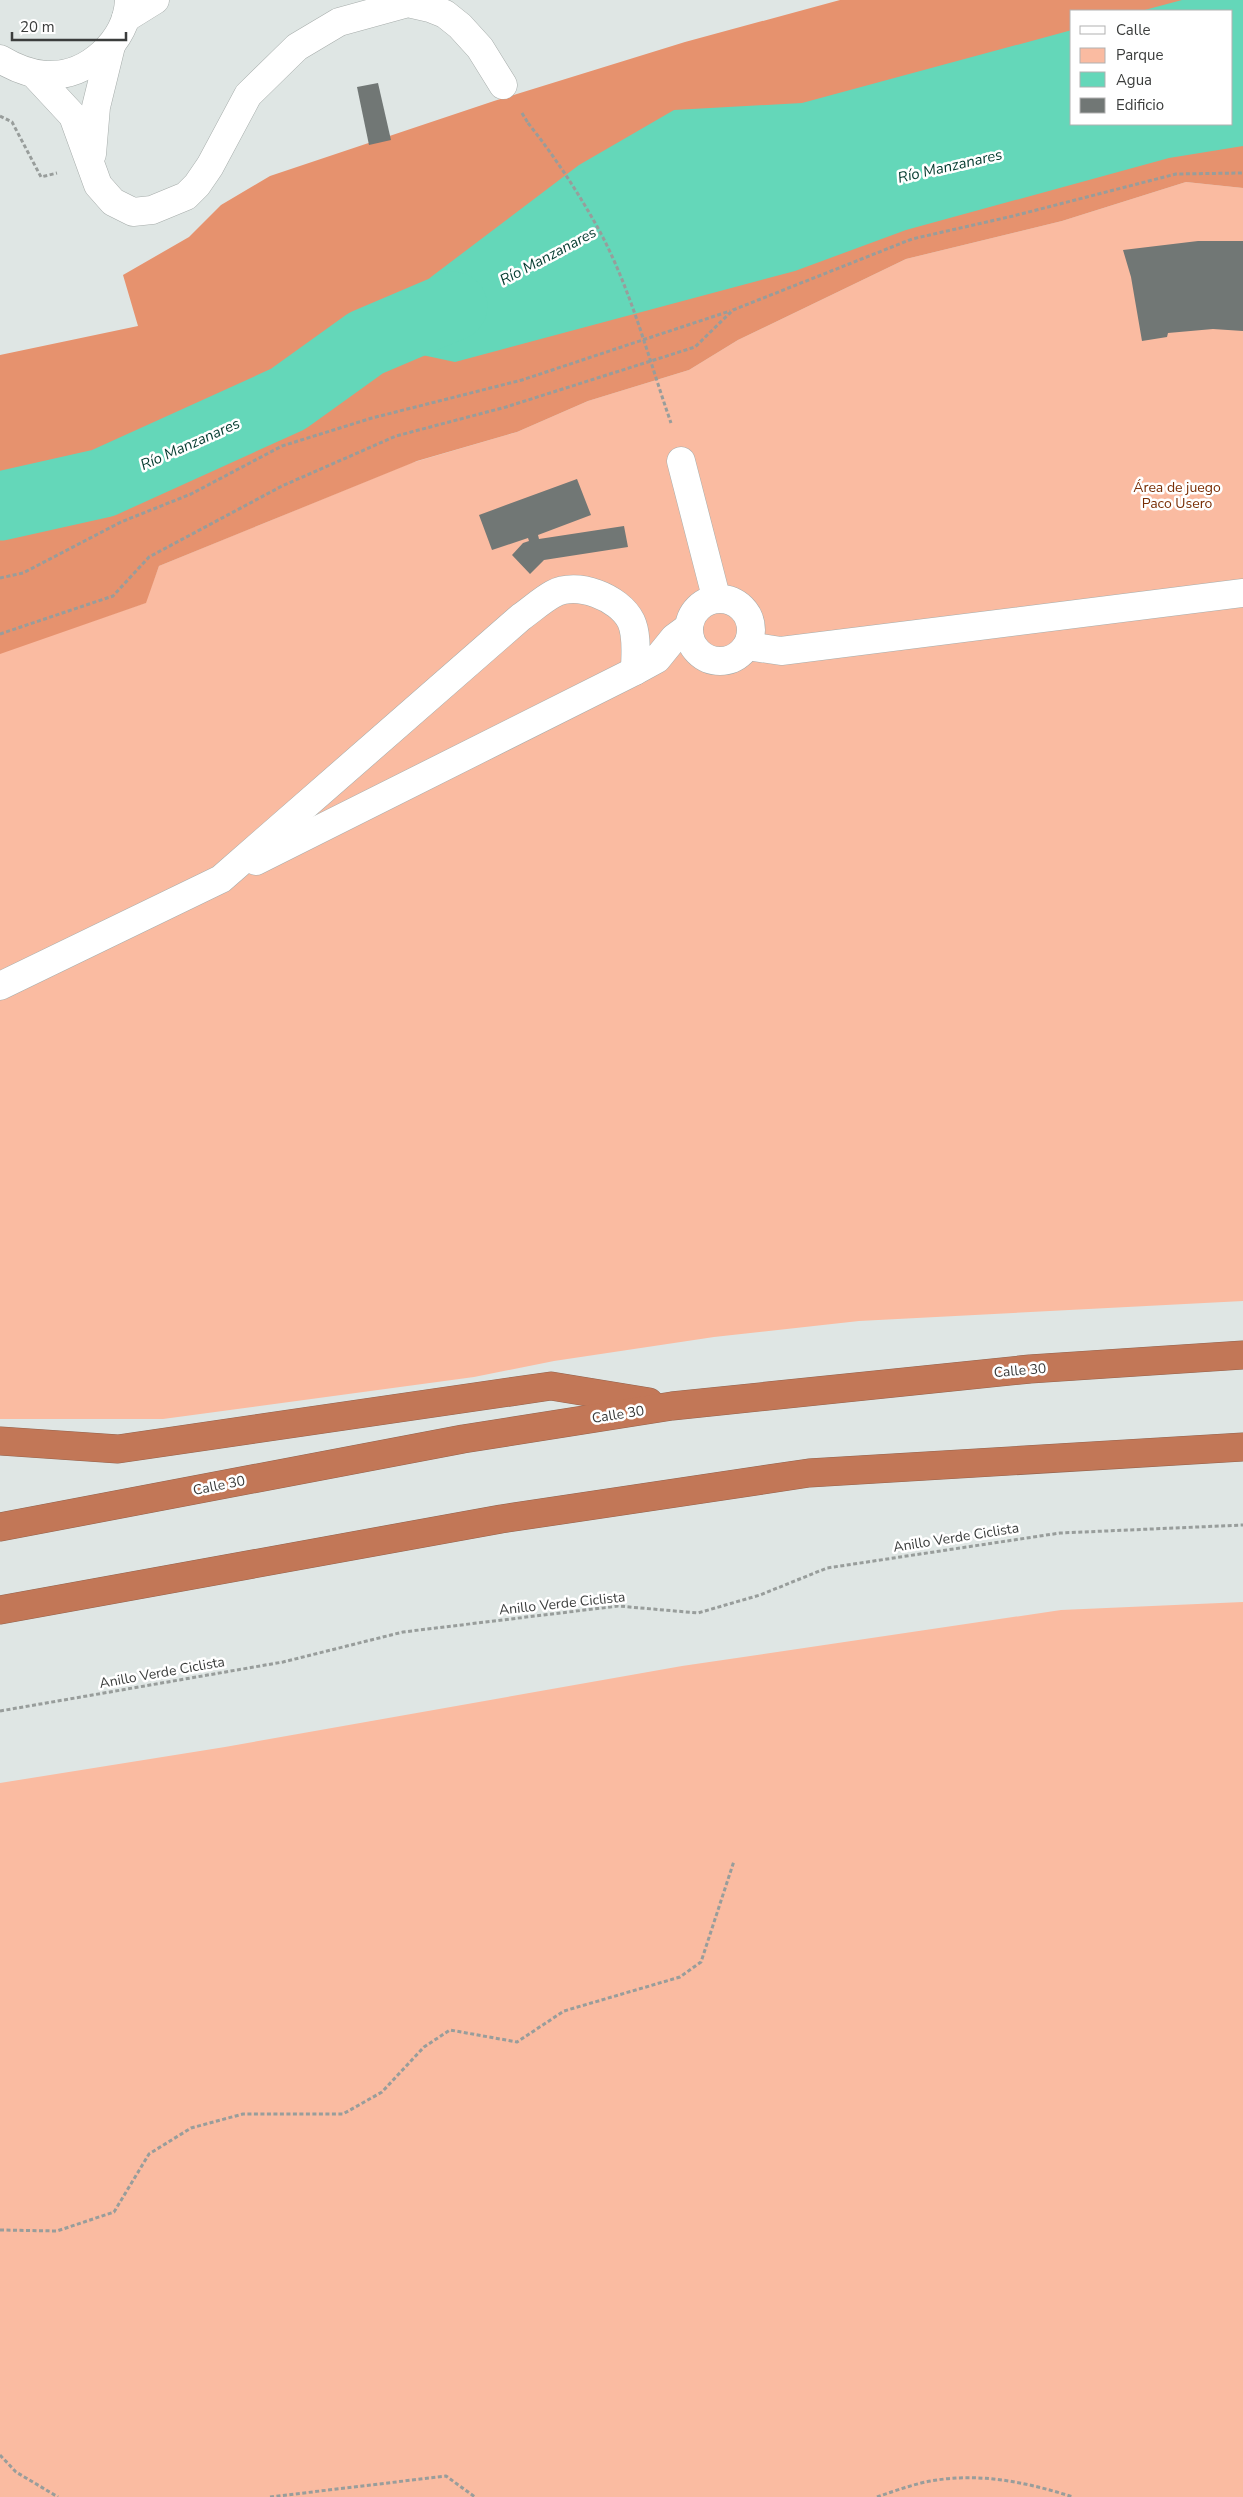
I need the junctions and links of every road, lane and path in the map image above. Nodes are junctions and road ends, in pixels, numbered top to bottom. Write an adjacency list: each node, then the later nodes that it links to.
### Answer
1 (155, 0): 2 (street)
2 (127, 9): 3 (street)
3 (111, 46): 4 (street); 8 (street)
4 (11, 67): 8 (street)
5 (504, 85): 8 (street)
6 (0, 116): 8 (path)
7 (528, 122): 11 (path, bridge)
8 (91, 163)
9 (1243, 173): 10 (path)
10 (733, 310): 13 (path); 17 (path)
11 (671, 423)
12 (681, 461): 15 (street)
13 (0, 578)
14 (1243, 593): 18 (street)
15 (714, 599): 16 (street); 18 (street)
16 (689, 627): 18 (street); 19 (street)
17 (0, 634)
18 (747, 646)
19 (634, 672): 20 (street); 20 (street)
20 (221, 879): 21 (street)
21 (0, 986)
22 (1243, 1355): 23 (highway, Calle 30)
23 (672, 1406): 24 (highway); 27 (highway, Calle 30)
24 (0, 1441)
25 (1243, 1447): 28 (highway)
26 (1243, 1525): 29 (path, Anillo Verde Ciclista)
27 (0, 1527)
28 (0, 1610)
29 (0, 1711)
30 (734, 1861): 31 (path)
31 (0, 2230)
32 (0, 2455): 33 (path)
33 (58, 2497)
34 (270, 2497): 35 (path)
35 (475, 2497)
36 (877, 2497): 37 (path)
37 (1073, 2497)

